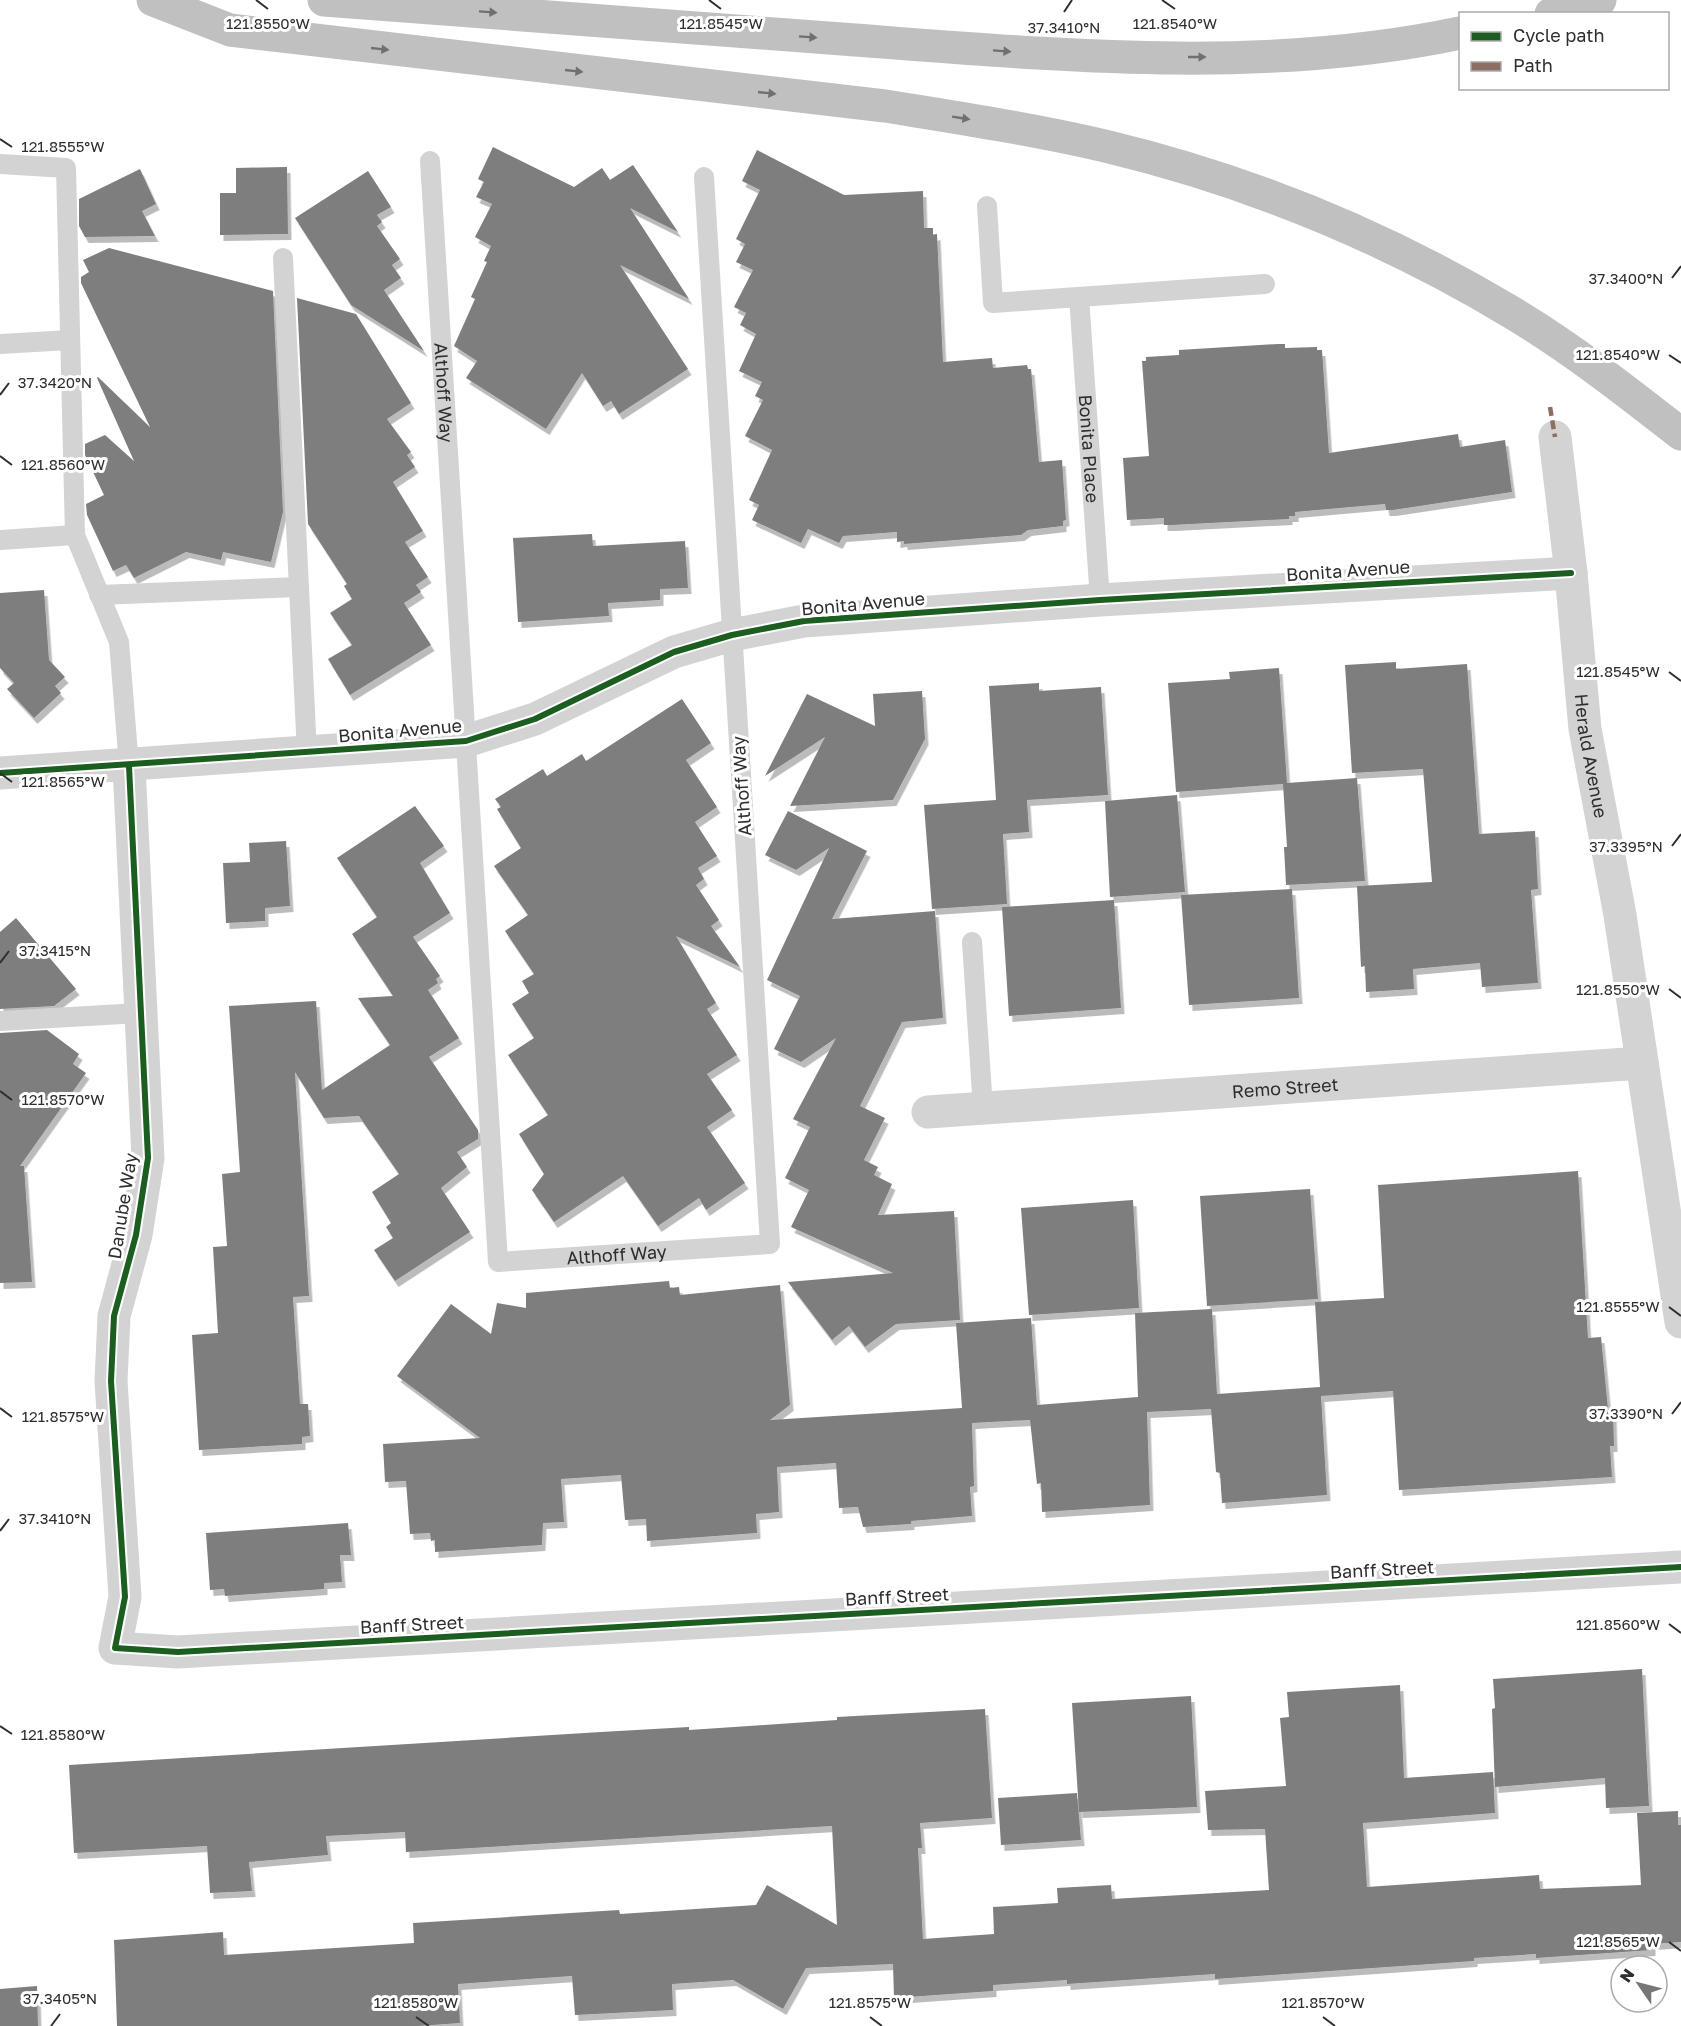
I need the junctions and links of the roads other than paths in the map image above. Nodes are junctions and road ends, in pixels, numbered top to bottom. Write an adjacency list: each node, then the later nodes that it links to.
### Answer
1 (153, 0): 15 (highway, one-way to 15)
2 (324, 0): 5 (highway, one-way to 5)
3 (1600, 0): 4 (highway)
4 (1558, 12)
5 (1459, 33)
6 (430, 161): 24 (lane, Althoff Way)
7 (0, 164): 13 (lane)
8 (704, 177): 23 (lane, Althoff Way)
9 (987, 206): 12 (lane)
10 (283, 258): 20 (lane)
11 (1265, 284): 12 (lane)
12 (1079, 297): 22 (lane, Bonita Place)
13 (70, 340): 14 (lane); 17 (lane)
14 (0, 344)
15 (1681, 434)
16 (1555, 437): 19 (street, Herald Avenue)
17 (75, 535): 18 (lane); 21 (lane)
18 (0, 540)
19 (1571, 573): 22 (street, Bonita Avenue); 31 (street, Herald Avenue)
20 (298, 587): 21 (lane); 25 (lane)
21 (99, 595): 26 (lane)
22 (1100, 600): 23 (street, Bonita Avenue)
23 (732, 635): 24 (street, Bonita Avenue); 24 (lane, Althoff Way)
24 (466, 741): 25 (street, Bonita Avenue)
25 (307, 753): 26 (street, Bonita Avenue)
26 (129, 766): 27 (street, Bonita Avenue); 29 (street, Danube Way)
27 (0, 773)
28 (972, 942): 32 (lane)
29 (140, 1013): 30 (lane); 36 (street, Danube Way)
30 (0, 1021)
31 (1642, 1063): 32 (street, Remo Street); 34 (street, Herald Avenue)
32 (983, 1109): 33 (street, Remo Street)
33 (928, 1112)
34 (1681, 1322)
35 (1681, 1568): 36 (street, Banff Street)
36 (115, 1648)

